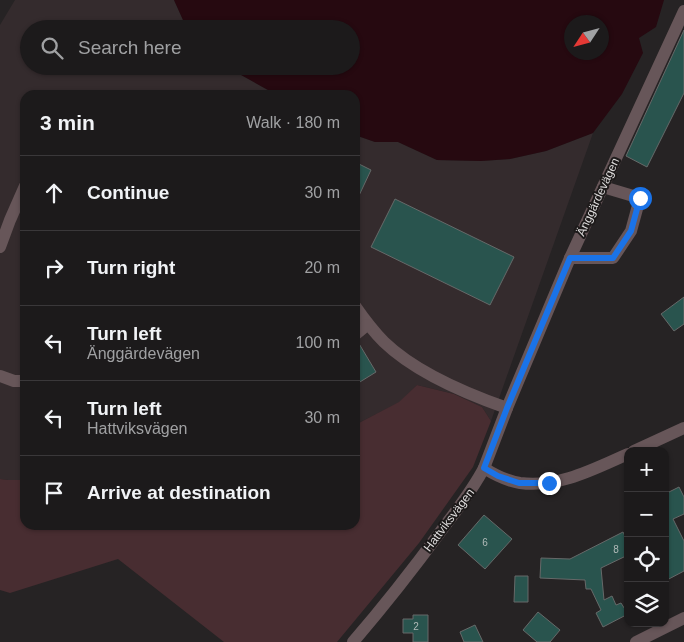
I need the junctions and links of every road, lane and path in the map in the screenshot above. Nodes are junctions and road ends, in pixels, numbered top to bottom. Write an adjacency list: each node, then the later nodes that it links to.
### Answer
1 (684, 11): 2 (street, Änggärdevägen)
2 (603, 187): 5 (street, Änggärdevägen); 5 (street)
3 (20, 197): 4 (street)
4 (0, 247)
5 (570, 258): 11 (street, Änggärdevägen)
6 (360, 314): 7 (street)
7 (367, 325): 8 (street); 11 (street)
8 (360, 330)
9 (0, 376): 10 (street)
10 (20, 381)
11 (507, 408): 15 (street, Änggärdevägen)
12 (684, 428): 13 (street)
13 (643, 447)
14 (624, 456): 15 (street)
15 (484, 468): 17 (street, Hattviksvägen)
16 (684, 618): 18 (street)
17 (353, 642)
18 (636, 642)

